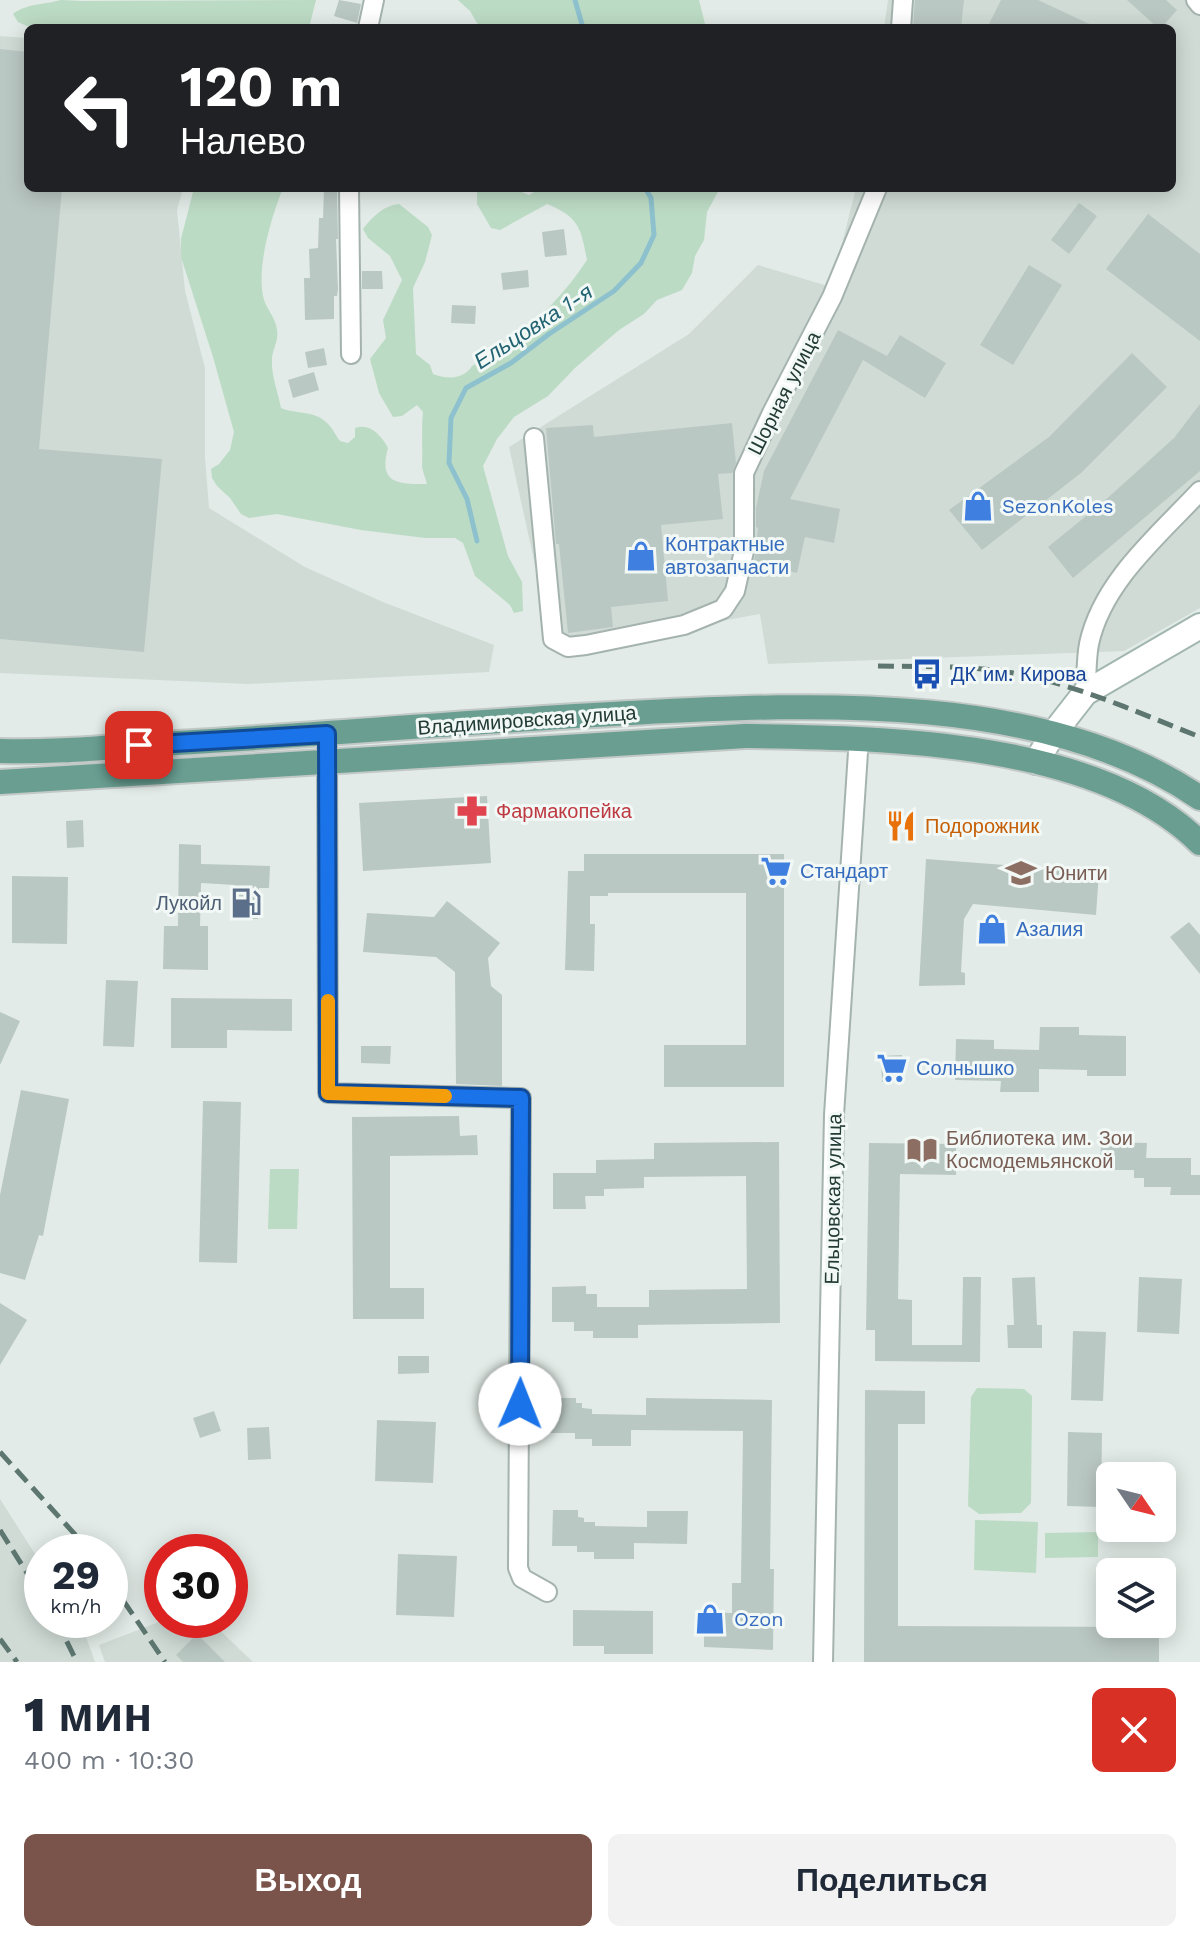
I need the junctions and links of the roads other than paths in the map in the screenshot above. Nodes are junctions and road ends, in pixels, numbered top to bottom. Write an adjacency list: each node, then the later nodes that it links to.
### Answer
1 (374, 0): 5 (street)
2 (903, 0): 6 (street)
3 (1196, 0): 4 (street)
4 (1200, 5)
5 (369, 24)
6 (901, 24)
7 (349, 192): 9 (street)
8 (875, 192): 10 (street, Шорная улица)
9 (351, 354)
10 (534, 438)
11 (1200, 491): 13 (street)
12 (1200, 626): 13 (street)
13 (1085, 693): 15 (street)
14 (327, 734): 15 (main road, Владимировская улица); 17 (main road, Владимировская улица); 19 (street)
15 (1053, 734): 18 (street); 21 (main road, Владимировская улица)
16 (859, 737): 18 (main road, Владимировская улица); 19 (main road, Владимировская улица); 24 (street, Ельцовская улица)
17 (0, 751)
18 (1036, 762): 22 (main road, Владимировская улица)
19 (327, 763): 20 (main road, Владимировская улица); 23 (street)
20 (0, 782)
21 (1200, 798)
22 (1200, 843)
23 (547, 1592)
24 (823, 1662)

